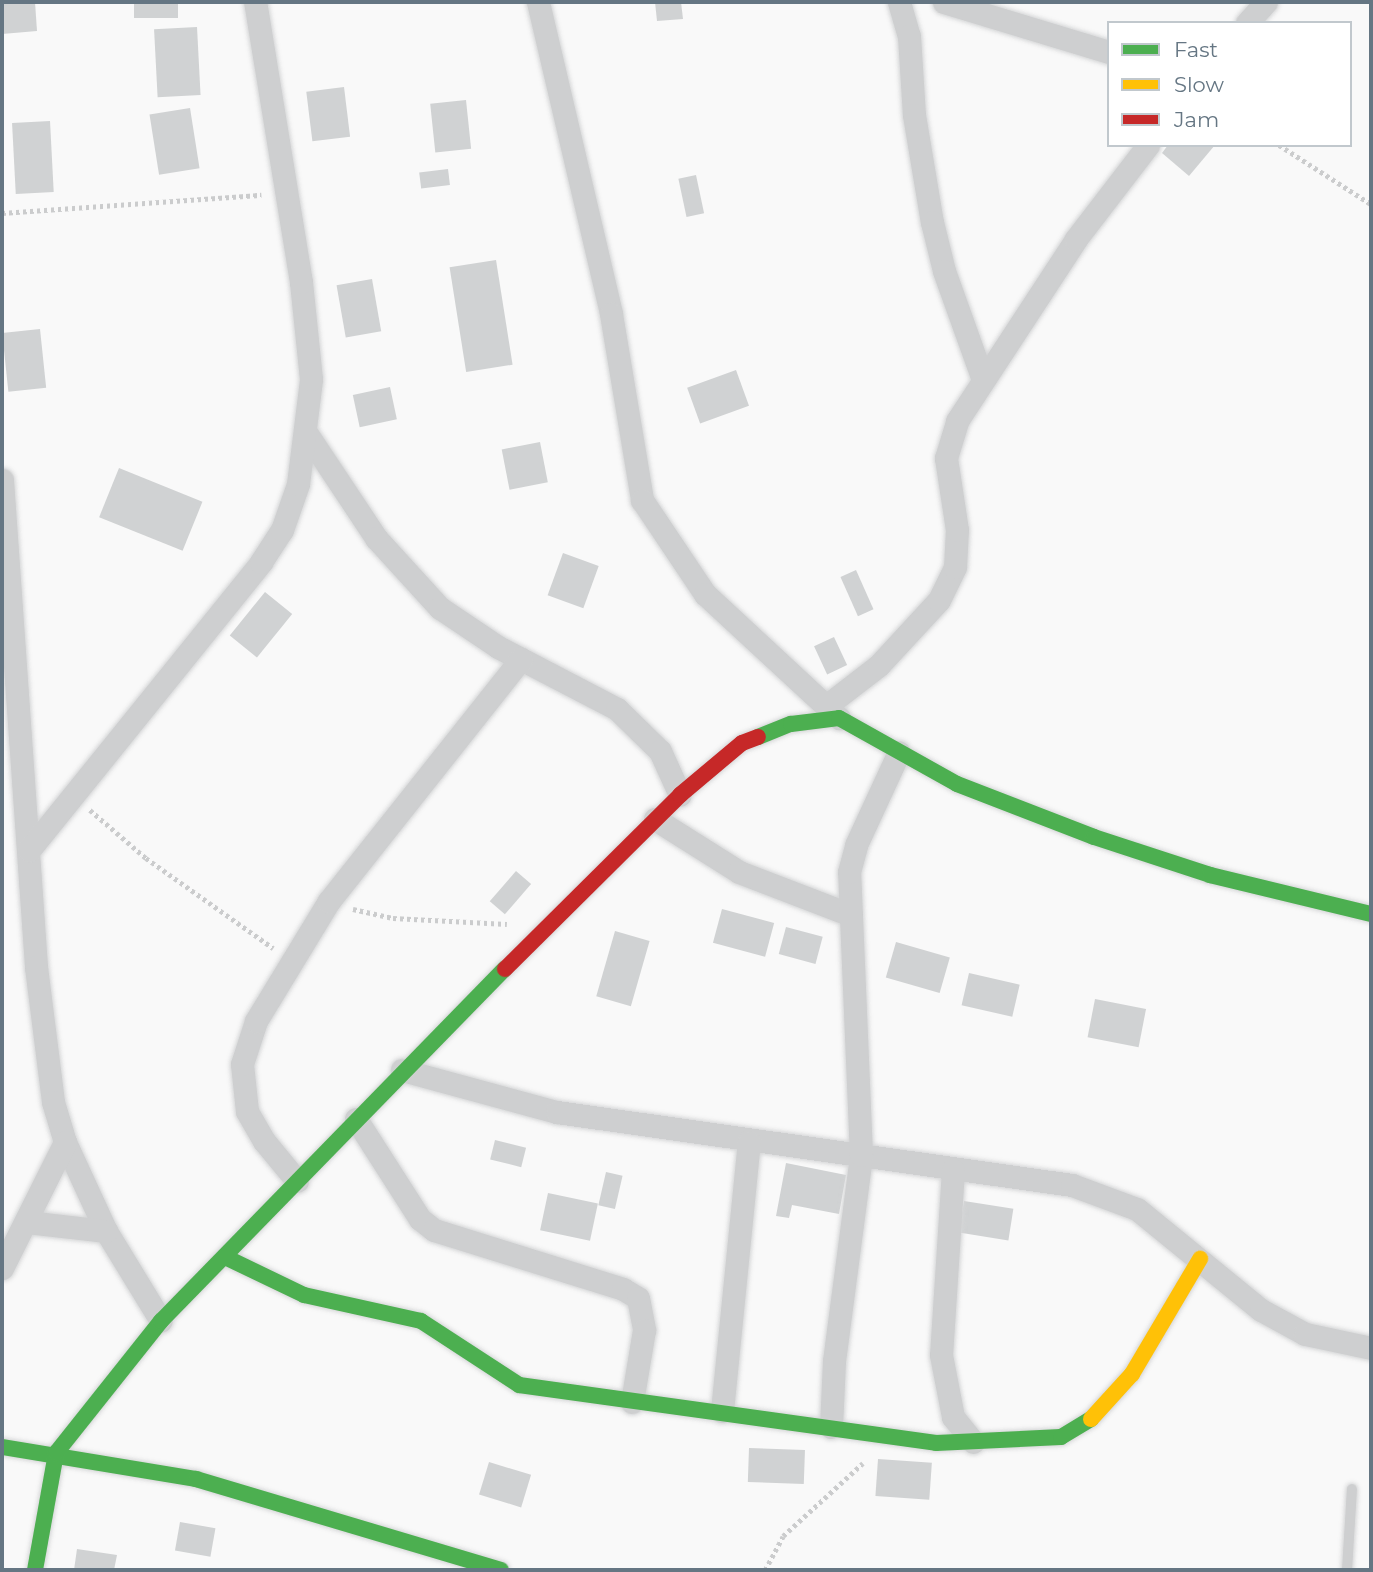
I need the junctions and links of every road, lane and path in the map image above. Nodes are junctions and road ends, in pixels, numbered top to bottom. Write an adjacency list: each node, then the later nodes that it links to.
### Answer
1 (255, 2): 10 (street)
2 (538, 2): 18 (street)
3 (899, 2): 13 (street)
4 (944, 2): 7 (street)
5 (1266, 2): 6 (street)
6 (1249, 21)
7 (1107, 51)
8 (1146, 147): 13 (street)
9 (1282, 147): 11 (path)
10 (287, 193): 12 (path); 14 (street)
11 (1371, 204)
12 (2, 213)
13 (983, 380): 18 (street)
14 (307, 434): 17 (street); 21 (street)
15 (2, 481): 16 (street)
16 (7, 635): 23 (street)
17 (521, 659): 20 (street); 24 (street)
18 (833, 712): 19 (street); 20 (street)
19 (899, 752): 25 (street); 26 (street)
20 (680, 795): 22 (street)
21 (73, 796): 23 (street); 28 (path)
22 (655, 819): 26 (street); 29 (street)
23 (29, 849): 31 (street)
24 (329, 901): 27 (path); 28 (street)
25 (1371, 914)
26 (851, 915): 33 (street)
27 (509, 924)
28 (293, 961): 35 (street)
29 (402, 1070): 30 (street); 32 (street)
30 (356, 1119): 35 (street); 43 (street)
31 (65, 1142): 36 (street); 37 (street)
32 (749, 1142): 33 (street); 44 (street)
33 (861, 1155): 34 (street); 45 (street)
34 (953, 1170): 39 (street); 47 (street)
35 (298, 1181): 38 (street)
36 (27, 1222): 37 (street); 40 (street)
37 (106, 1231): 41 (street)
38 (225, 1257): 41 (street); 43 (street)
39 (1200, 1259): 42 (street); 47 (street)
40 (2, 1268)
41 (161, 1321): 49 (street)
42 (1371, 1348)
43 (632, 1402): 44 (street)
44 (722, 1411): 45 (street)
45 (831, 1427): 46 (street)
46 (886, 1436): 47 (street); 53 (path)
47 (973, 1442)
48 (2, 1447): 49 (street)
49 (57, 1453): 51 (street); 52 (street)
50 (1352, 1489): 54 (lane)
51 (41, 1564)
52 (501, 1570)
53 (765, 1570)
54 (1347, 1570)

